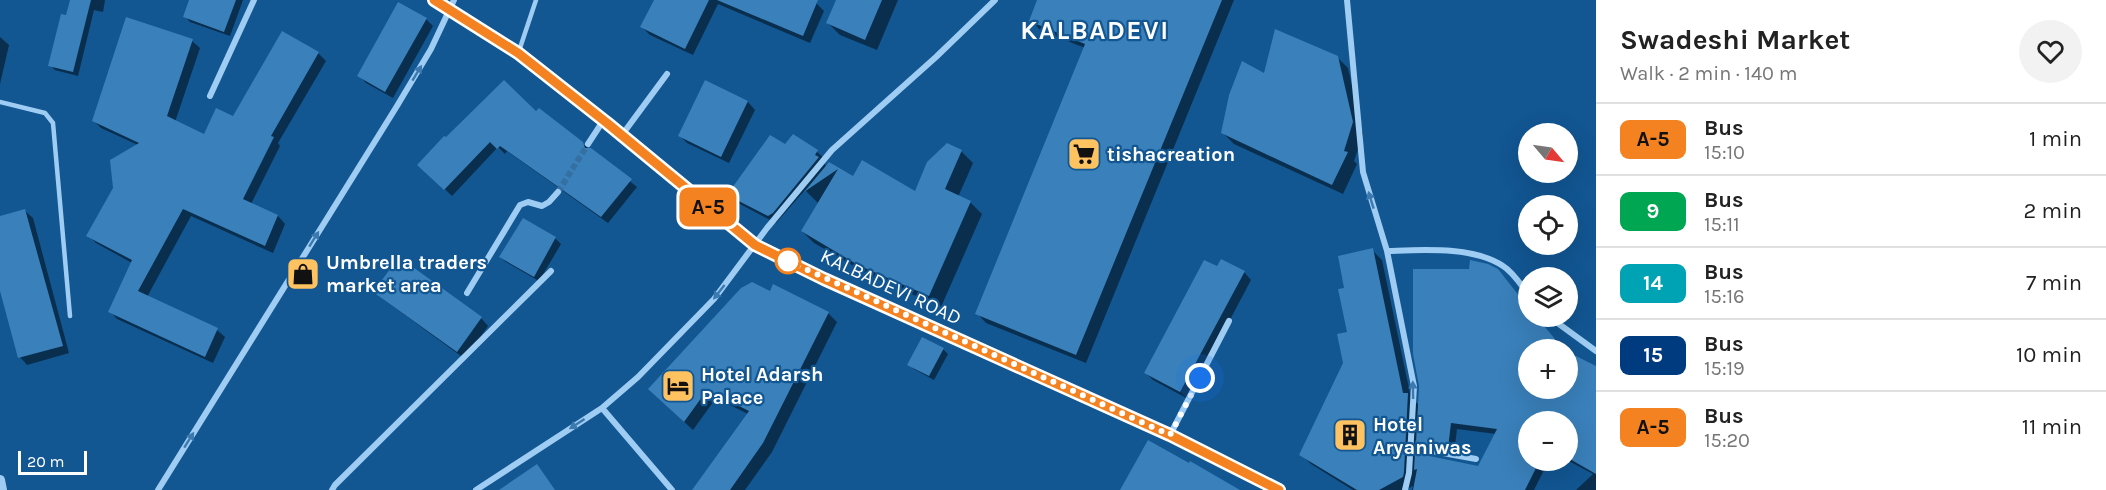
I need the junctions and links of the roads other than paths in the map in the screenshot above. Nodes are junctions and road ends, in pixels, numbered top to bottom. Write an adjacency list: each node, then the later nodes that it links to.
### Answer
1 (254, 0): 9 (street)
2 (434, 0): 6 (main road, KALBADEVI ROAD)
3 (536, 0): 7 (lane)
4 (995, 0): 15 (street)
5 (1347, 0): 16 (street, one-way to 5)
6 (452, 5): 7 (main road, KALBADEVI ROAD); 31 (street, one-way to 6)
7 (518, 53): 11 (main road, KALBADEVI ROAD)
8 (667, 74): 12 (street)
9 (210, 96)
10 (0, 102): 20 (lane)
11 (603, 120): 12 (main road, KALBADEVI ROAD); 13 (street)
12 (622, 135): 15 (main road, KALBADEVI ROAD)
13 (588, 144)
14 (558, 192): 19 (street)
15 (755, 245): 24 (street, one-way to 24); 25 (main road, KALBADEVI ROAD)
16 (1387, 251): 18 (street); 26 (street, one-way to 16)
17 (551, 271): 32 (street)
18 (1518, 282)
19 (467, 293)
20 (70, 316)
21 (1229, 321): 25 (street)
22 (1563, 327): 23 (street)
23 (1596, 351)
24 (602, 408): 33 (street, one-way to 33); 34 (street)
25 (1170, 435): 29 (main road, KALBADEVI ROAD)
26 (1410, 447): 27 (street); 35 (street)
27 (1476, 459)
28 (0, 480): 30 (street)
29 (1276, 489)
30 (2, 490)
31 (158, 490)
32 (332, 490)
33 (476, 490)
34 (672, 490)
35 (1405, 490)

